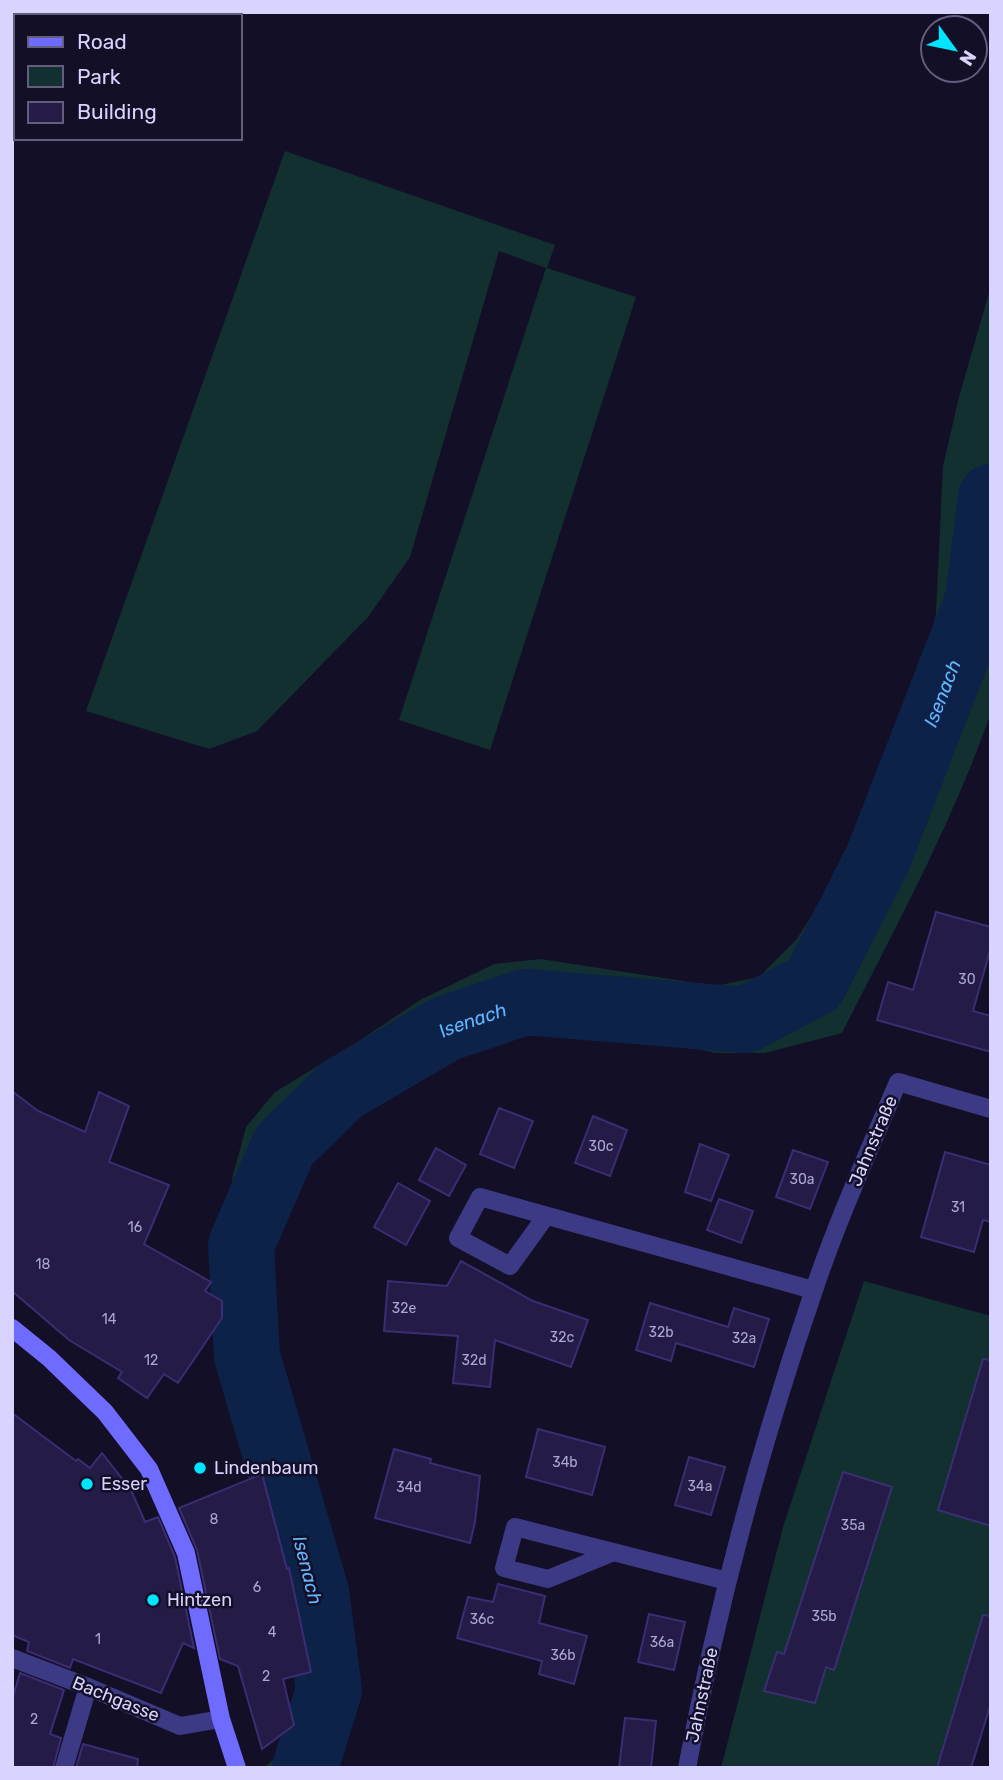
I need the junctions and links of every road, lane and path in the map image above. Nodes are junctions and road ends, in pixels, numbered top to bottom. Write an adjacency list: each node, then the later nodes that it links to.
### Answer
1 (991, 1108): 3 (street, Jahnstraße)
2 (546, 1216): 2 (street); 3 (street)
3 (813, 1290): 6 (street, Jahnstraße)
4 (12, 1328): 9 (main road)
5 (614, 1552): 5 (street); 6 (street)
6 (727, 1581): 12 (street, Jahnstraße)
7 (12, 1658): 8 (street, Bachgasse)
8 (88, 1687): 9 (street, Bachgasse); 10 (street)
9 (221, 1719): 11 (main road)
10 (64, 1768)
11 (237, 1768)
12 (687, 1768)

